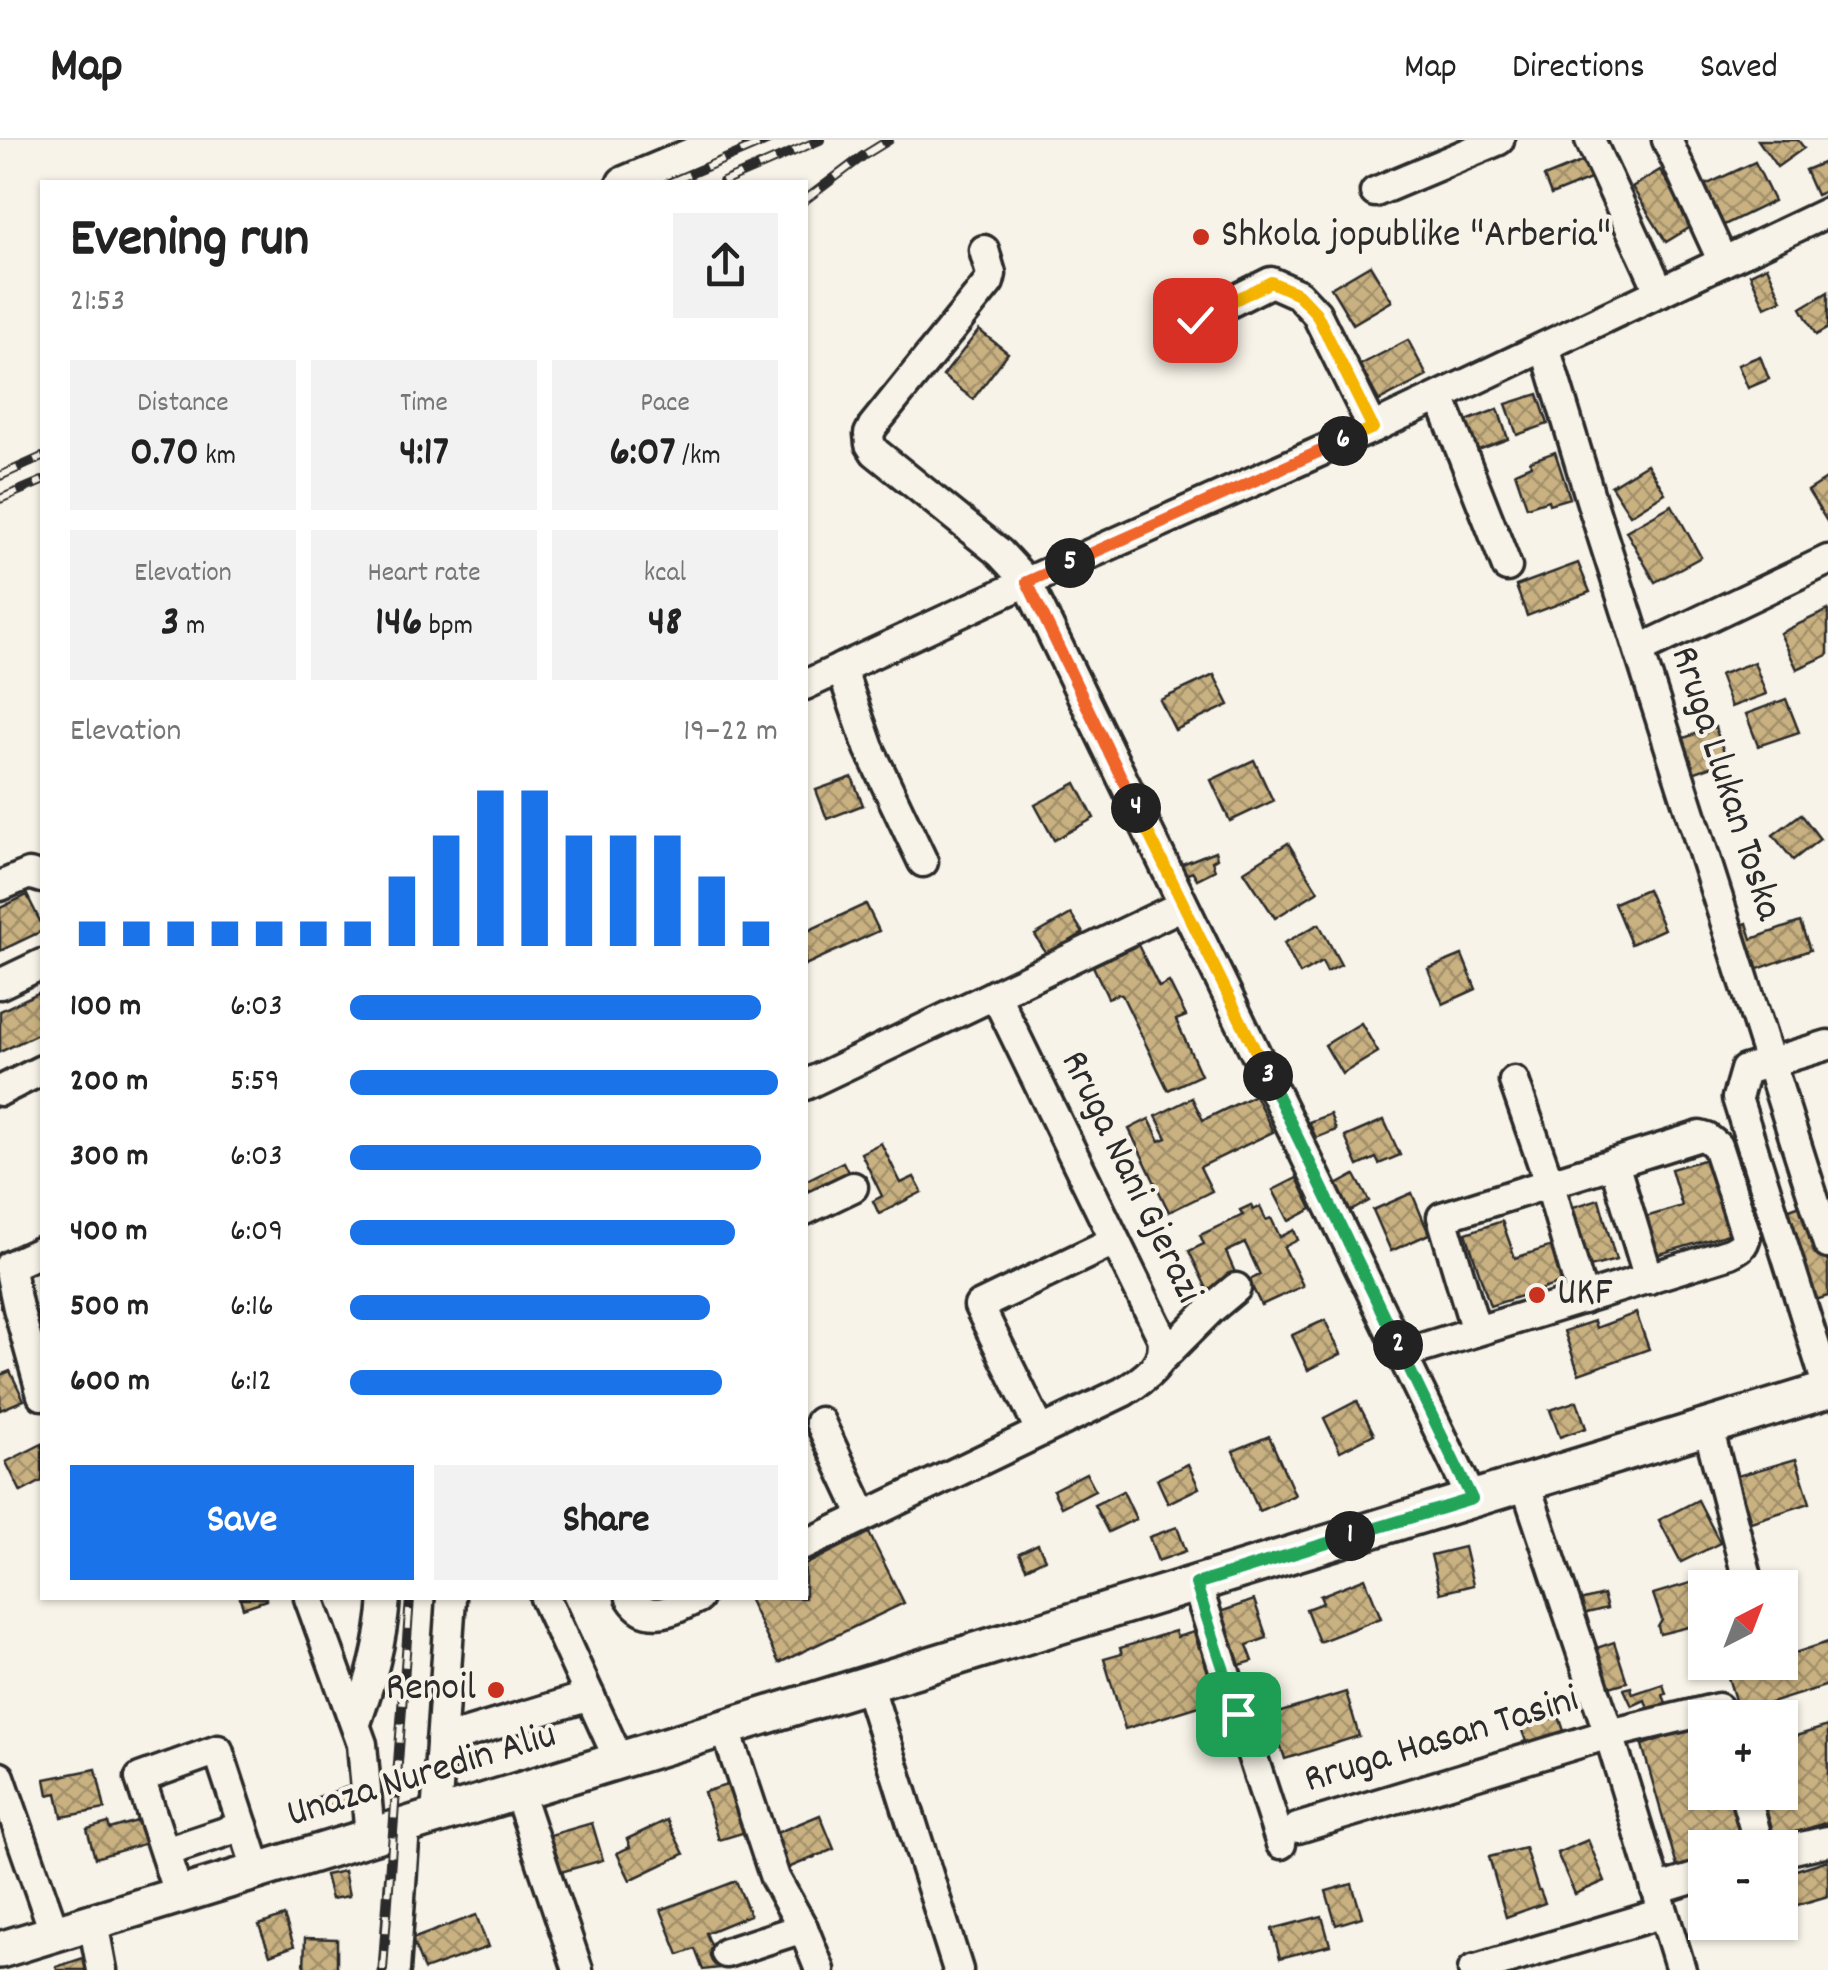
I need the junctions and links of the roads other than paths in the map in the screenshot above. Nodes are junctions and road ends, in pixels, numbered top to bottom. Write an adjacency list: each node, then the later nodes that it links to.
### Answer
1 (729, 140): 5 (street)
2 (1500, 140): 6 (street)
3 (1590, 140): 10 (street)
4 (1667, 140): 9 (street)
5 (627, 180)
6 (1375, 192)
7 (1828, 212): 9 (street)
8 (984, 250): 17 (street)
9 (1723, 262): 10 (street)
10 (1660, 292): 12 (street)
11 (1195, 320): 14 (street)
12 (1545, 347): 13 (street); 18 (street, Rruga Llukan Toska)
13 (1440, 396): 14 (street); 16 (street)
14 (1373, 428): 17 (street)
15 (1828, 560): 18 (street)
16 (1507, 567)
17 (1027, 582): 19 (street); 24 (street)
18 (1638, 650): 29 (street, Rruga Llukan Toska)
19 (842, 668): 20 (street); 21 (street)
20 (808, 684)
21 (923, 862)
22 (40, 877): 23 (street)
23 (0, 886)
24 (1182, 905): 27 (street); 45 (street)
25 (40, 965): 26 (street)
26 (0, 984)
27 (995, 994): 32 (street); 38 (street, Rruga Nani Gjerazi)
28 (1828, 1045): 29 (street)
29 (1771, 1062): 39 (street, Rruga Llukan Toska); 48 (street)
30 (40, 1071): 33 (street)
31 (1514, 1081): 35 (street)
32 (808, 1084)
33 (0, 1091)
34 (1614, 1163): 35 (street); 41 (street); 41 (street)
35 (1548, 1182): 43 (street); 44 (street)
36 (854, 1187): 37 (street)
37 (808, 1209)
38 (1114, 1241): 46 (street, Rruga Nani Gjerazi); 51 (street)
39 (1828, 1244)
40 (40, 1252): 47 (street)
41 (1648, 1279): 43 (street)
42 (1236, 1288): 46 (street)
43 (1584, 1298): 44 (street)
44 (1476, 1332): 45 (street)
45 (1403, 1354): 53 (street)
46 (1161, 1360): 51 (street, Rruga Nani Gjerazi)
47 (40, 1389)
48 (1828, 1389): 50 (main road, Unaza Nuredin Aliu)
49 (820, 1422): 54 (street)
50 (1708, 1427): 52 (main road, Unaza Nuredin Aliu); 56 (street)
51 (1040, 1430): 54 (street, Rruga Nani Gjerazi)
52 (1525, 1483): 53 (main road, Unaza Nuredin Aliu); 69 (street, Rruga Hasan Tasini)
53 (1472, 1499): 57 (main road, Unaza Nuredin Aliu)
54 (864, 1516): 55 (street, Rruga Nani Gjerazi)
55 (808, 1544)
56 (1745, 1570)
57 (1196, 1584): 64 (main road, Unaza Nuredin Aliu); 69 (street, Rruga Hasan Tasini)
58 (311, 1600): 67 (street)
59 (385, 1600): 67 (street)
60 (450, 1600): 70 (street)
61 (546, 1600): 65 (street)
62 (632, 1600): 63 (street)
63 (694, 1600)
64 (868, 1684): 68 (main road, Unaza Nuredin Aliu); 93 (street)
65 (590, 1696): 70 (street); 71 (street)
66 (1688, 1715): 69 (street, Rruga Hasan Tasini)
67 (356, 1723): 76 (street)
68 (726, 1727): 71 (main road, Unaza Nuredin Aliu); 85 (street)
69 (1609, 1734): 83 (street, Rruga Hasan Tasini)
70 (441, 1742): 74 (street)
71 (619, 1760): 73 (main road, Unaza Nuredin Aliu)
72 (0, 1776): 86 (street)
73 (518, 1791): 74 (main road, Unaza Nuredin Aliu); 91 (street)
74 (420, 1822): 76 (main road, Unaza Nuredin Aliu); 90 (street)
75 (243, 1826): 79 (street); 79 (street); 80 (street)
76 (370, 1838): 80 (main road, Unaza Nuredin Aliu)
77 (1828, 1840): 78 (street)
78 (1798, 1848)
79 (165, 1852): 82 (street)
80 (258, 1872): 82 (main road, Unaza Nuredin Aliu)
81 (1688, 1885): 83 (street)
82 (179, 1896): 84 (main road, Unaza Nuredin Aliu)
83 (1660, 1901): 94 (street); 95 (street, Rruga Hasan Tasini)
84 (92, 1922): 86 (main road, Unaza Nuredin Aliu); 89 (street)
85 (803, 1928): 88 (street); 92 (street)
86 (55, 1934): 87 (main road, Unaza Nuredin Aliu)
87 (0, 1950)
88 (726, 1953)
89 (102, 1970)
90 (395, 1970)
91 (578, 1970)
92 (820, 1970)
93 (958, 1970)
94 (1473, 1970)
95 (1681, 1970)

